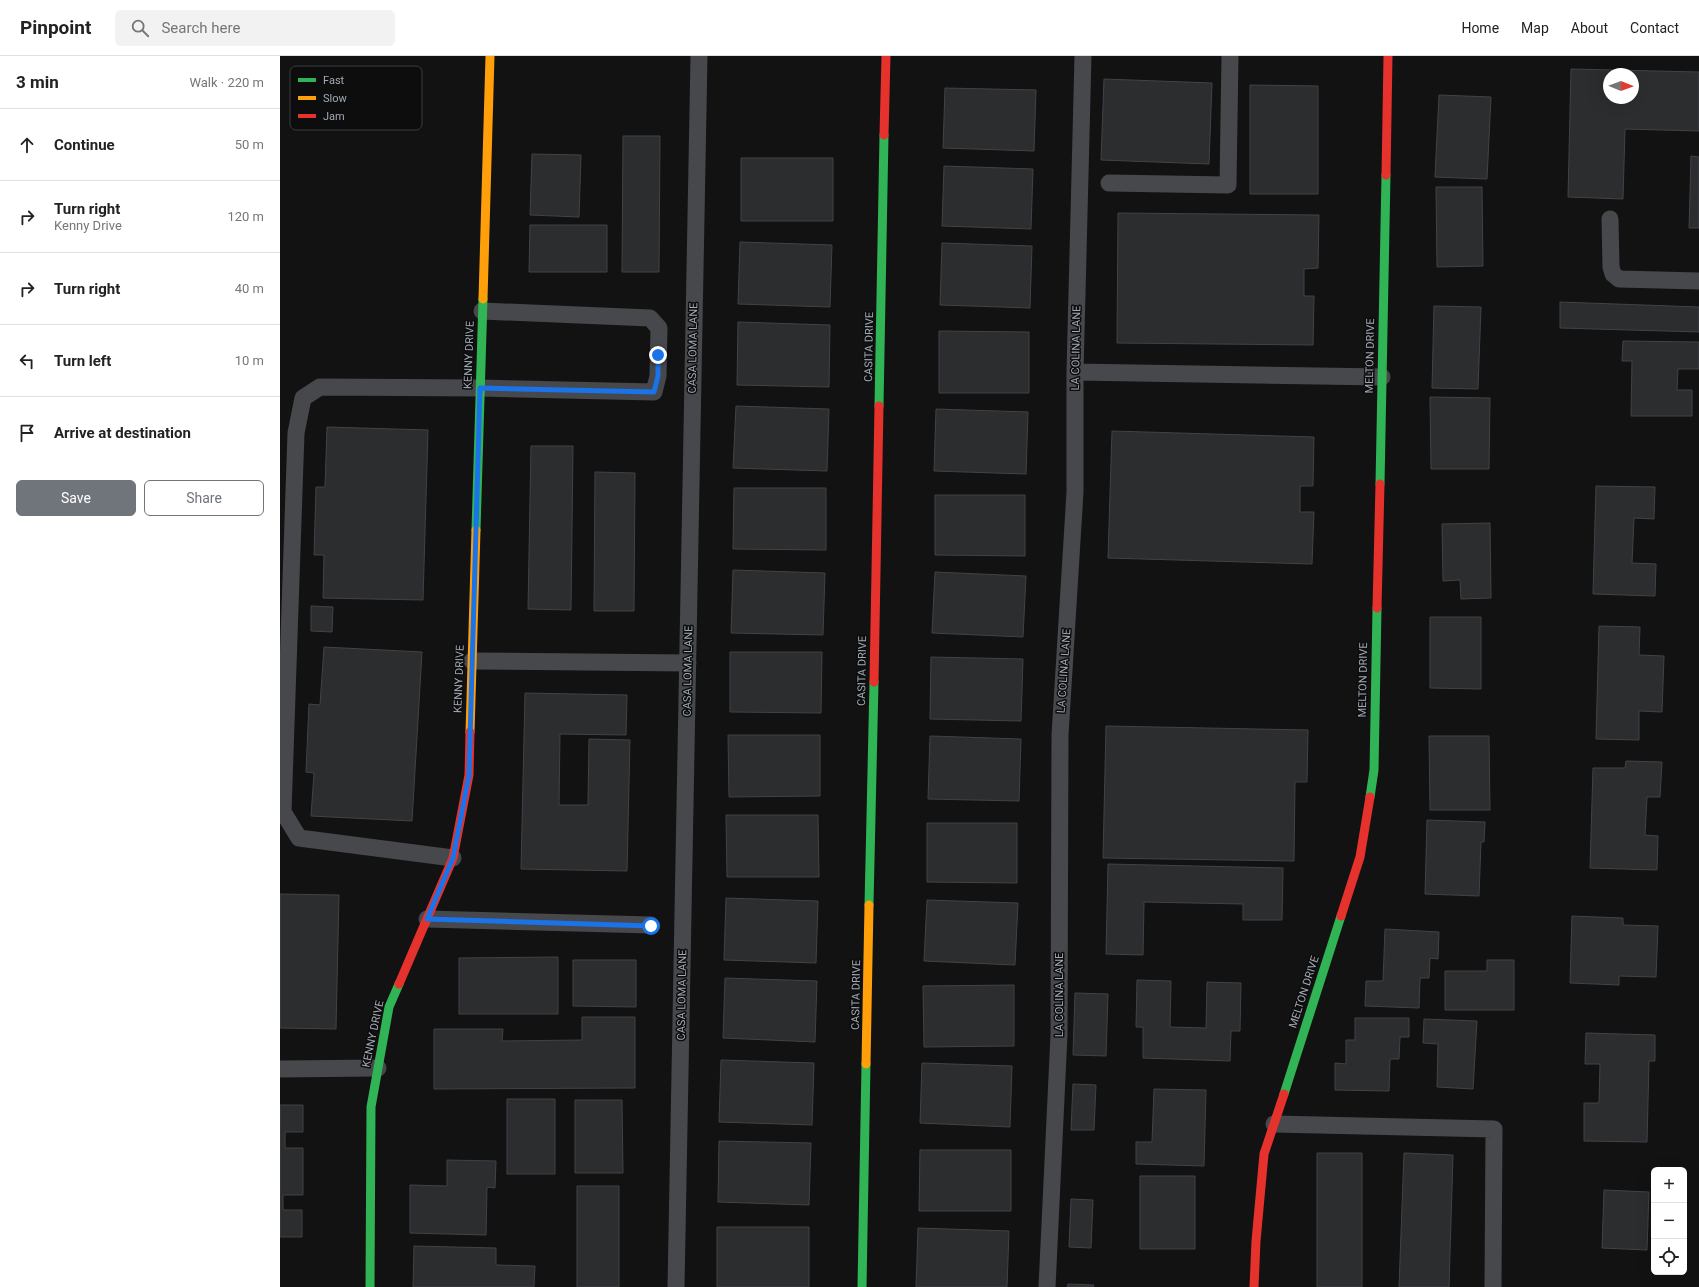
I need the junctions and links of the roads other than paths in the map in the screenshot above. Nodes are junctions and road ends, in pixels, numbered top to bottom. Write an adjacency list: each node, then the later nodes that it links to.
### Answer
1 (490, 56): 10 (street, KENNY DRIVE)
2 (699, 56): 15 (lane, CASA LOMA LANE)
3 (886, 56): 24 (street, CASITA DRIVE)
4 (1083, 56): 11 (lane, LA COLINA LANE)
5 (1230, 56): 7 (lane)
6 (1388, 56): 12 (street, MELTON DRIVE)
7 (1109, 182)
8 (1610, 219): 9 (lane)
9 (1699, 281)
10 (482, 311): 13 (street, KENNY DRIVE); 13 (lane)
11 (1075, 372): 12 (lane); 25 (lane, LA COLINA LANE)
12 (1382, 377): 21 (street, MELTON DRIVE)
13 (480, 388): 14 (street, KENNY DRIVE); 16 (lane)
14 (472, 661): 15 (lane); 16 (street, KENNY DRIVE)
15 (688, 663): 23 (lane, CASA LOMA LANE)
16 (453, 858): 17 (street, KENNY DRIVE)
17 (427, 919): 18 (lane); 19 (street, KENNY DRIVE)
18 (651, 926)
19 (378, 1068): 20 (lane); 22 (street, KENNY DRIVE)
20 (280, 1069)
21 (1274, 1124): 26 (street, MELTON DRIVE); 27 (lane)
22 (370, 1287)
23 (676, 1287)
24 (862, 1287)
25 (1048, 1287)
26 (1254, 1287)
27 (1493, 1287)

